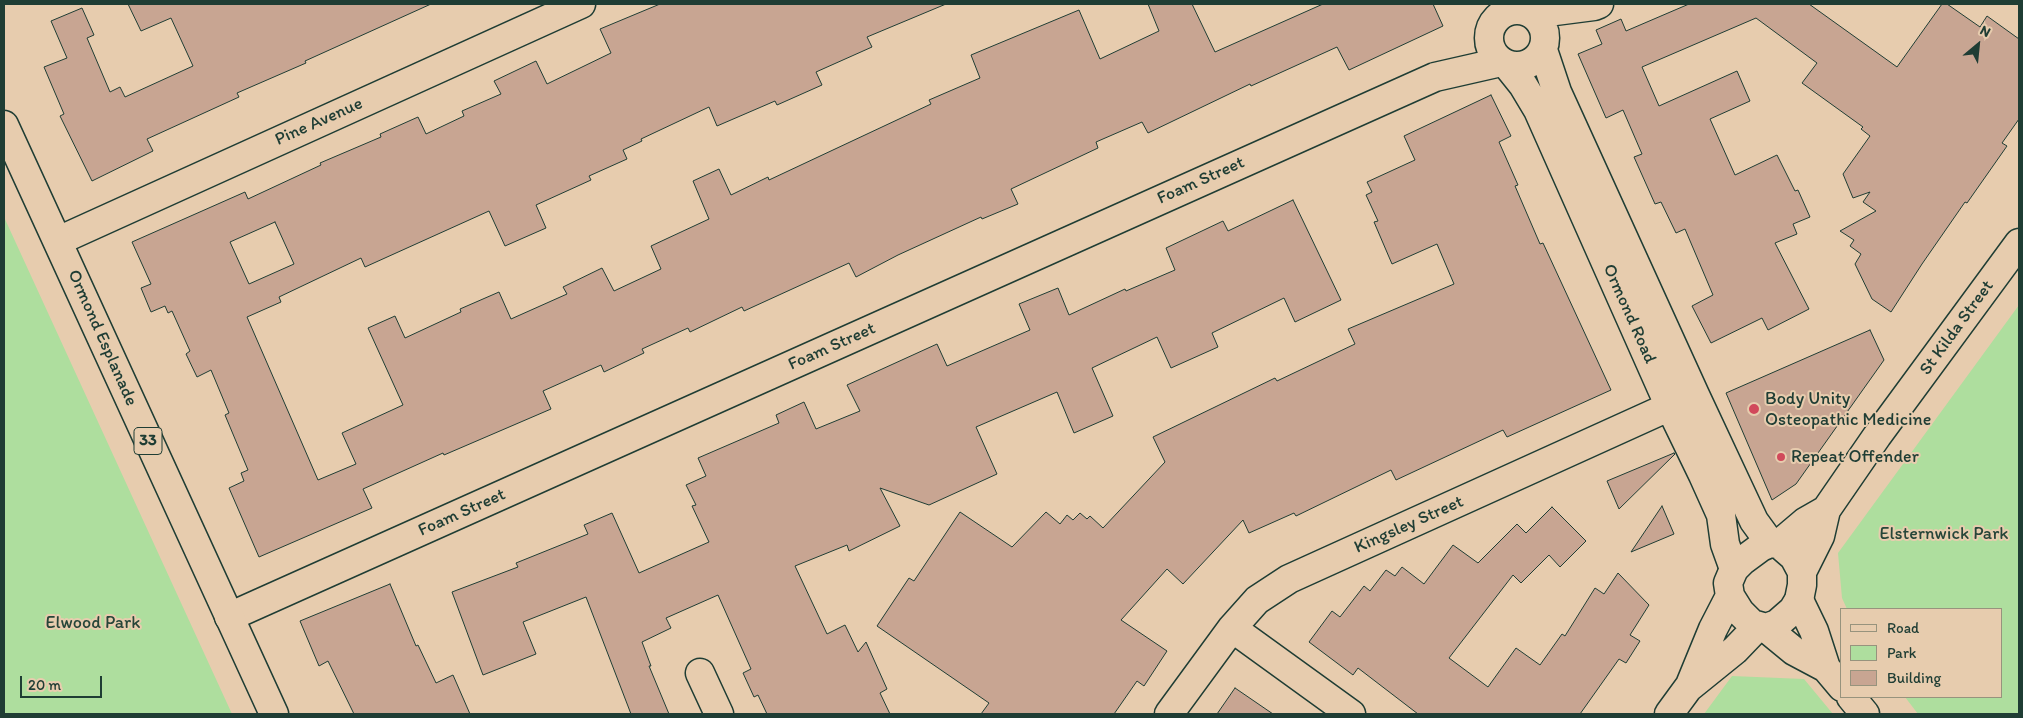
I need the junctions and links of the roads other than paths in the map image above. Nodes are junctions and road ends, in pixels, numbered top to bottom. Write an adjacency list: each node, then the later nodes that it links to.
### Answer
1 (582, 4): 9 (street, Pine Avenue)
2 (1596, 5): 3 (street); 5 (street)
3 (1526, 10): 4 (street); 5 (street)
4 (1489, 19): 6 (street); 7 (street, Foam Street)
5 (1544, 48): 6 (street); 11 (street, Ormond Road)
6 (1504, 63): 7 (street, Foam Street); 12 (street, Ormond Road)
7 (1434, 77): 19 (street, Foam Street)
8 (4, 125): 9 (street, Ormond Esplanade / 33)
9 (58, 240): 19 (street, Ormond Esplanade / 33)
10 (2019, 244): 13 (street, St Kilda Street)
11 (1694, 395): 12 (street, Kingsley Street); 14 (street, Ormond Road)
12 (1670, 407): 15 (street, Ormond Road); 21 (street, Kingsley Street)
13 (1826, 510): 14 (street, St Kilda Street); 16 (street, St Kilda Street)
14 (1775, 543): 15 (street); 16 (street)
15 (1734, 570): 17 (street)
16 (1802, 572): 18 (street)
17 (1730, 596): 20 (street); 24 (street)
18 (1799, 600): 20 (street); 23 (street)
19 (229, 617): 26 (street, Ormond Esplanade / 33)
20 (1762, 627): 23 (street); 24 (street)
21 (1232, 628): 28 (street, Kingsley Street); 29 (street)
22 (700, 673): 27 (street)
23 (1834, 677)
24 (1688, 688): 30 (street)
25 (1852, 698): 31 (street)
26 (274, 714)
27 (719, 714)
28 (1169, 714)
29 (1351, 714)
30 (1669, 714)
31 (1865, 714)

